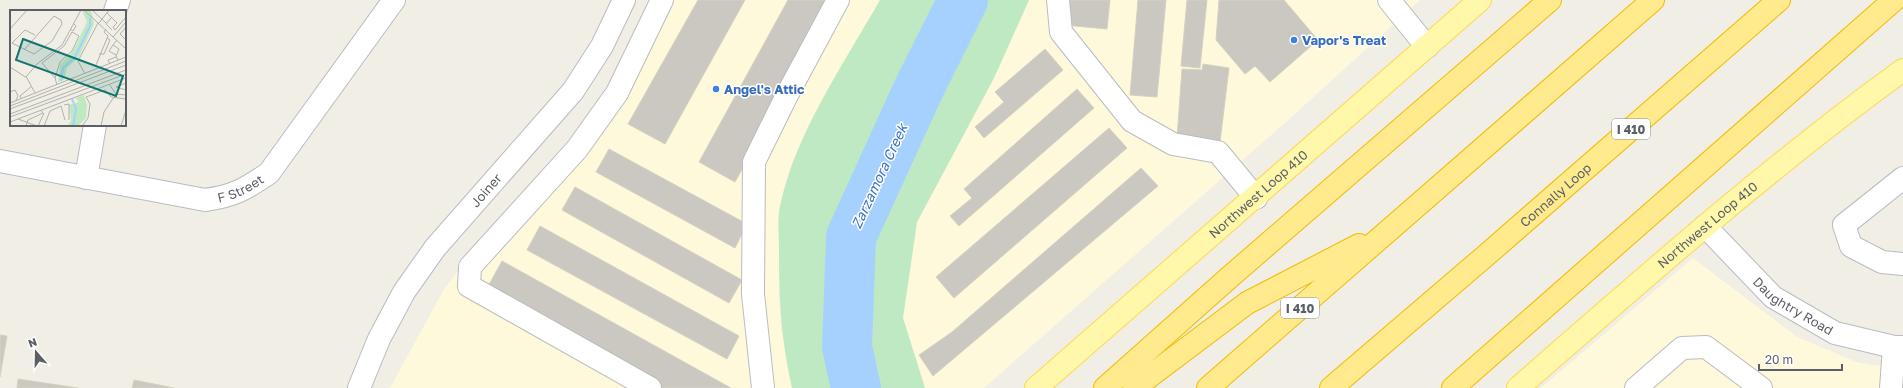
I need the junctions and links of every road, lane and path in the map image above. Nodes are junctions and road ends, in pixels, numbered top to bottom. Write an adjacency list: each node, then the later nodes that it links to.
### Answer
1 (119, 0): 13 (street)
2 (394, 0): 18 (street, F Street)
3 (624, 0): 25 (street, Joiner)
4 (662, 0): 26 (street)
5 (838, 0): 27 (street)
6 (1058, 0): 20 (street)
7 (1389, 0): 14 (street)
8 (1480, 0): 14 (main road, Northwest Loop 410)
9 (1550, 0): 29 (highway)
10 (1653, 0): 22 (highway, I 410)
11 (1779, 0): 32 (highway, Connally Loop / I 410)
12 (1894, 0): 33 (highway)
13 (115, 10)
14 (1427, 47): 20 (main road, Northwest Loop 410)
15 (1903, 70): 21 (main road, Northwest Loop 410)
16 (95, 126): 18 (street)
17 (0, 161): 18 (street, F Street)
18 (86, 178)
19 (1903, 178): 23 (street)
20 (1256, 198): 28 (main road, Northwest Loop 410)
21 (1705, 226): 24 (street, Daughtry Road); 34 (main road, Northwest Loop 410)
22 (1392, 228): 30 (highway); 31 (highway, I 410)
23 (1903, 264)
24 (1899, 347): 37 (street)
25 (359, 388)
26 (650, 388)
27 (763, 388)
28 (1036, 388)
29 (1105, 388)
30 (1134, 388)
31 (1208, 388)
32 (1331, 388)
33 (1453, 388)
34 (1518, 388)
35 (1636, 388): 36 (street)
36 (1761, 388)
37 (1891, 388)

